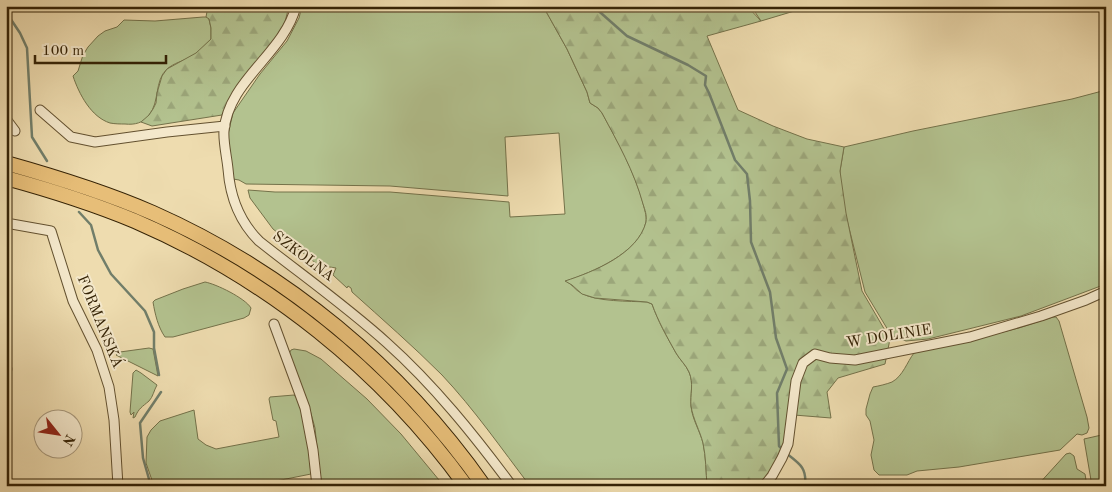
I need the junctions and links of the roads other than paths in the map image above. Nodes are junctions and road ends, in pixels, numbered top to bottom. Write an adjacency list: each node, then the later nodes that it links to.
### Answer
1 (296, 6): 4 (street, SZKOLNA)
2 (40, 110): 4 (street)
3 (6, 119): 5 (street)
4 (225, 126): 15 (street, SZKOLNA)
5 (15, 131)
6 (6, 163): 14 (highway)
7 (6, 178): 13 (highway)
8 (6, 223): 11 (street, FORMANSKÁ)
9 (1106, 291): 16 (street, W DOLINIE)
10 (274, 324): 12 (street)
11 (118, 486)
12 (317, 486)
13 (466, 486)
14 (484, 486)
15 (512, 486)
16 (764, 486)

